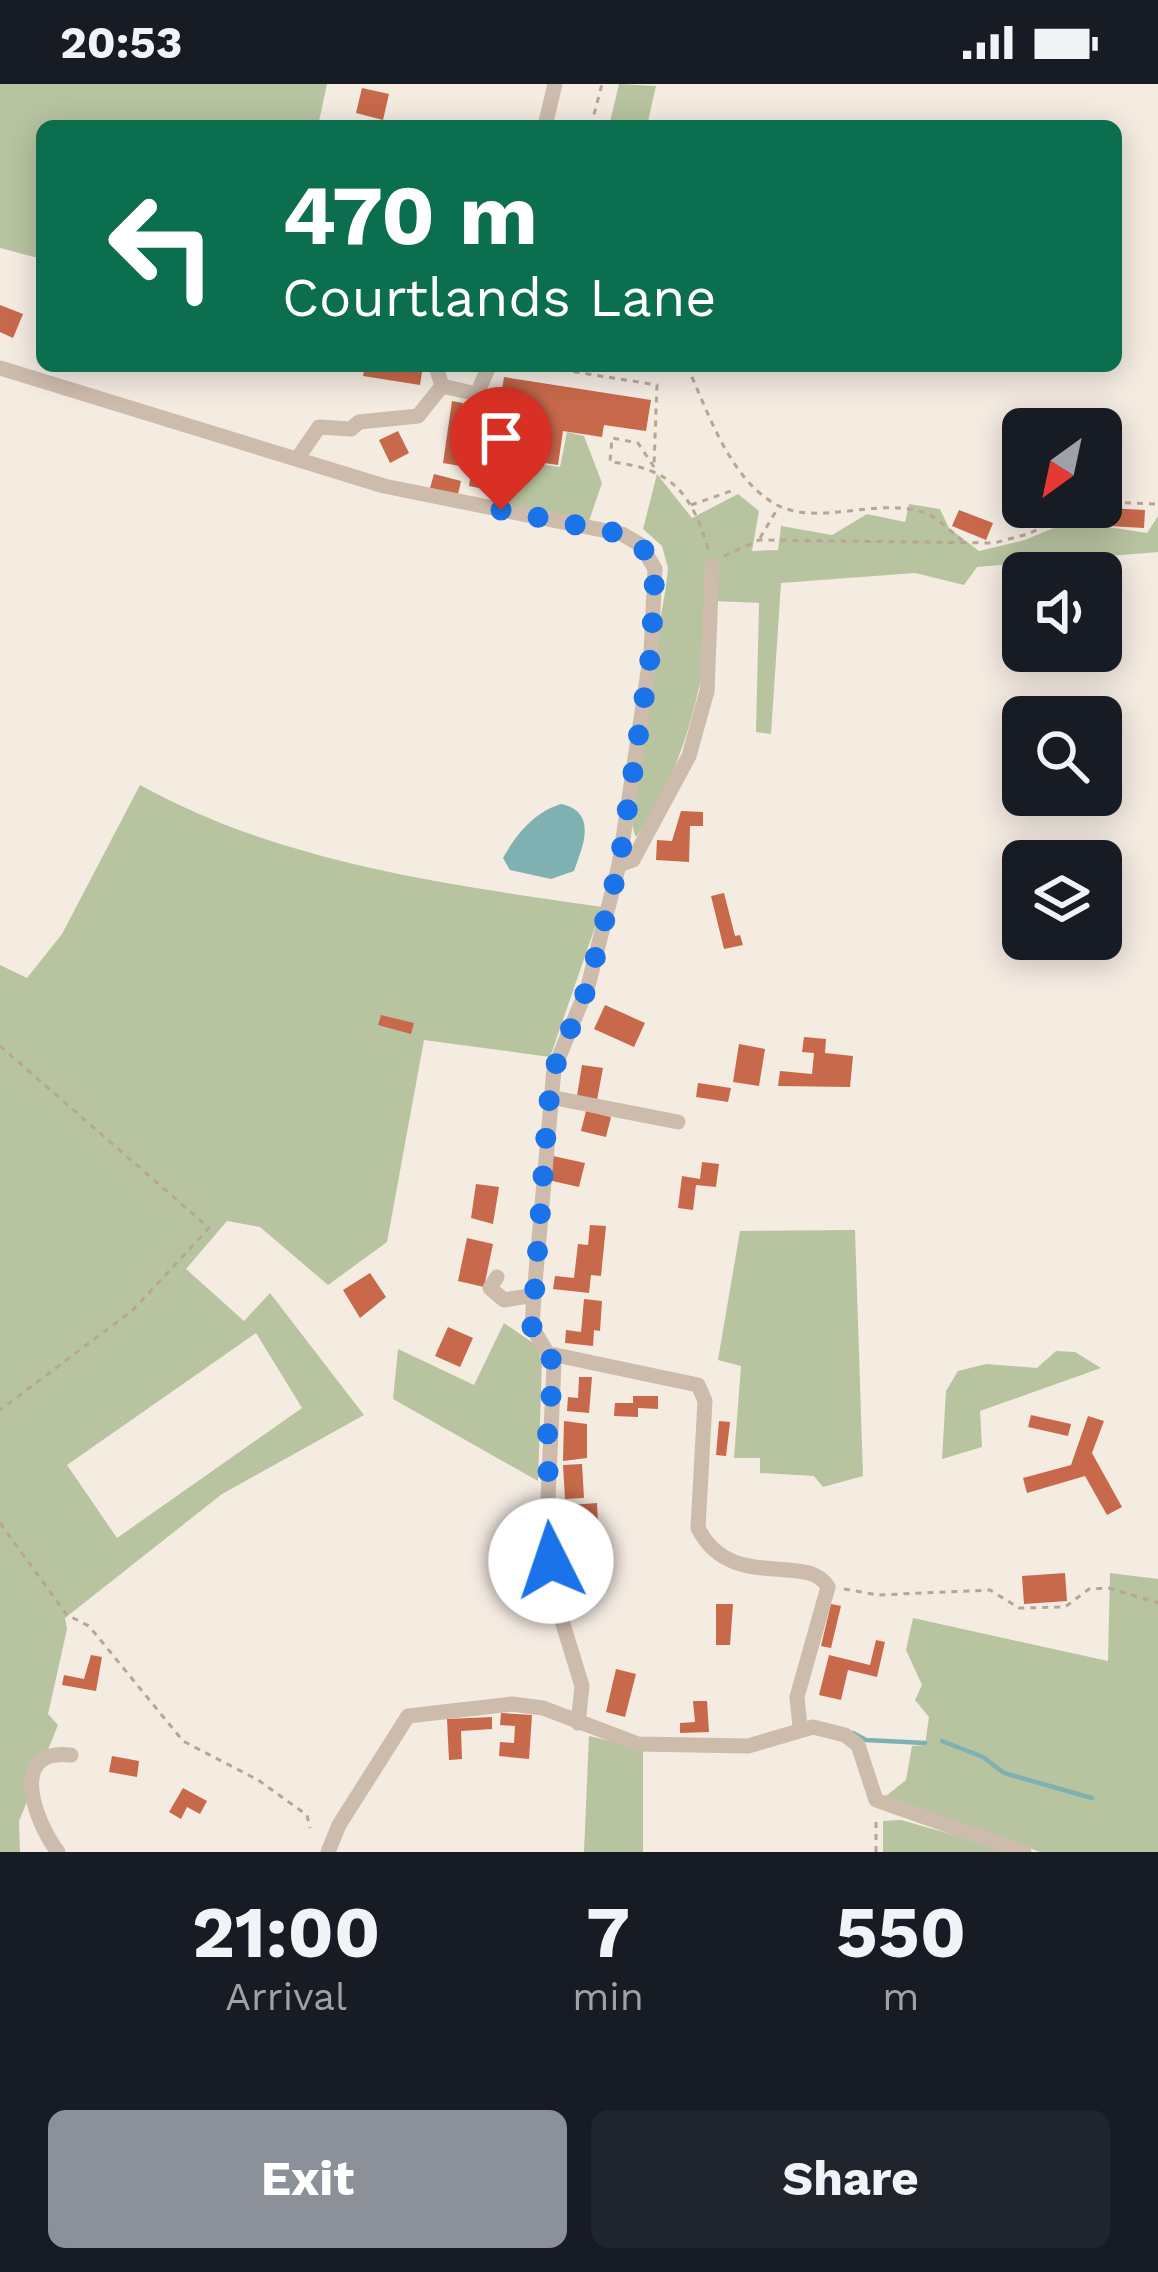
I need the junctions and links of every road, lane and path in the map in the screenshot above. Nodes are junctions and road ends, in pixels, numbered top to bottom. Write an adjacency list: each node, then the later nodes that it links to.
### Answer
1 (555, 84): 3 (street)
2 (602, 84): 4 (path)
3 (546, 120)
4 (593, 120)
5 (0, 368): 13 (street)
6 (438, 372): 12 (street)
7 (486, 372): 12 (street)
8 (580, 372): 11 (path)
9 (599, 372): 11 (path)
10 (690, 372): 19 (path)
11 (598, 377): 14 (path)
12 (442, 386): 13 (street)
13 (297, 459): 24 (street)
14 (654, 466): 14 (path); 18 (path)
15 (734, 490): 18 (path)
16 (1122, 502): 17 (path)
17 (1158, 503)
18 (688, 506): 23 (path)
19 (779, 506): 21 (path); 22 (path)
20 (1040, 528): 22 (path)
21 (759, 539): 22 (path); 23 (path)
22 (966, 543)
23 (712, 565): 24 (street)
24 (626, 862): 26 (street)
25 (0, 1046): 31 (path)
26 (550, 1097): 27 (street); 29 (street)
27 (678, 1122)
28 (497, 1277): 29 (street)
29 (534, 1295): 30 (street)
30 (551, 1354): 33 (street); 35 (street)
31 (0, 1409)
32 (0, 1523): 39 (path)
33 (827, 1587): 34 (path); 36 (street)
34 (1158, 1604)
35 (578, 1723): 36 (street); 40 (street)
36 (800, 1727): 38 (street)
37 (71, 1755): 41 (street)
38 (876, 1800): 42 (path); 43 (street)
39 (310, 1828)
40 (332, 1850)
41 (58, 1852)
42 (876, 1852)
43 (1024, 1852)

